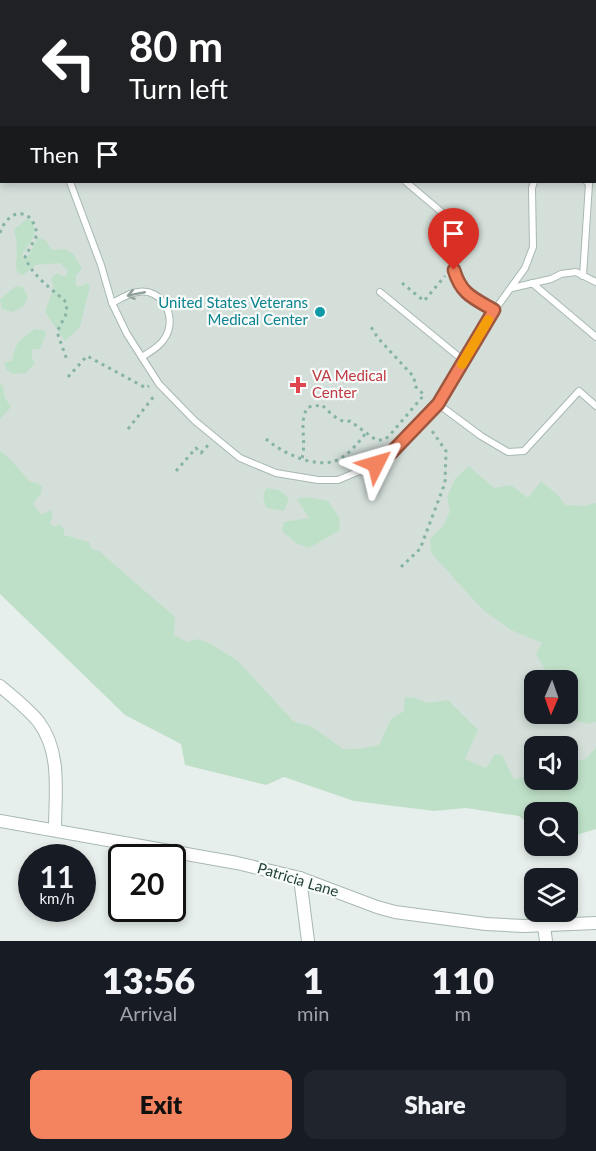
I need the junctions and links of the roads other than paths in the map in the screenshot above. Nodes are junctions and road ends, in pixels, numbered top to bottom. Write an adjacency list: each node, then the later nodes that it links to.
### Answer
1 (70, 183): 10 (lane)
2 (407, 183): 11 (lane)
3 (534, 183): 8 (lane)
4 (588, 183): 5 (lane)
5 (583, 276): 6 (lane); 7 (lane)
6 (596, 282)
7 (532, 283): 8 (lane); 12 (lane)
8 (511, 288): 11 (lane)
9 (380, 292): 14 (lane)
10 (112, 303): 13 (lane); 13 (lane, one-way to 10)
11 (494, 310): 14 (lane)
12 (596, 337)
13 (142, 357): 15 (lane)
14 (464, 361): 15 (lane)
15 (438, 404): 16 (lane)
16 (596, 406)
17 (0, 686): 19 (street)
18 (0, 821): 19 (street, Patricia Lane)
19 (55, 830): 20 (street, Patricia Lane)
20 (300, 878): 22 (street, Patricia Lane); 23 (street)
21 (596, 923): 22 (street, Patricia Lane)
22 (544, 926): 24 (street)
23 (308, 941)
24 (546, 941)

